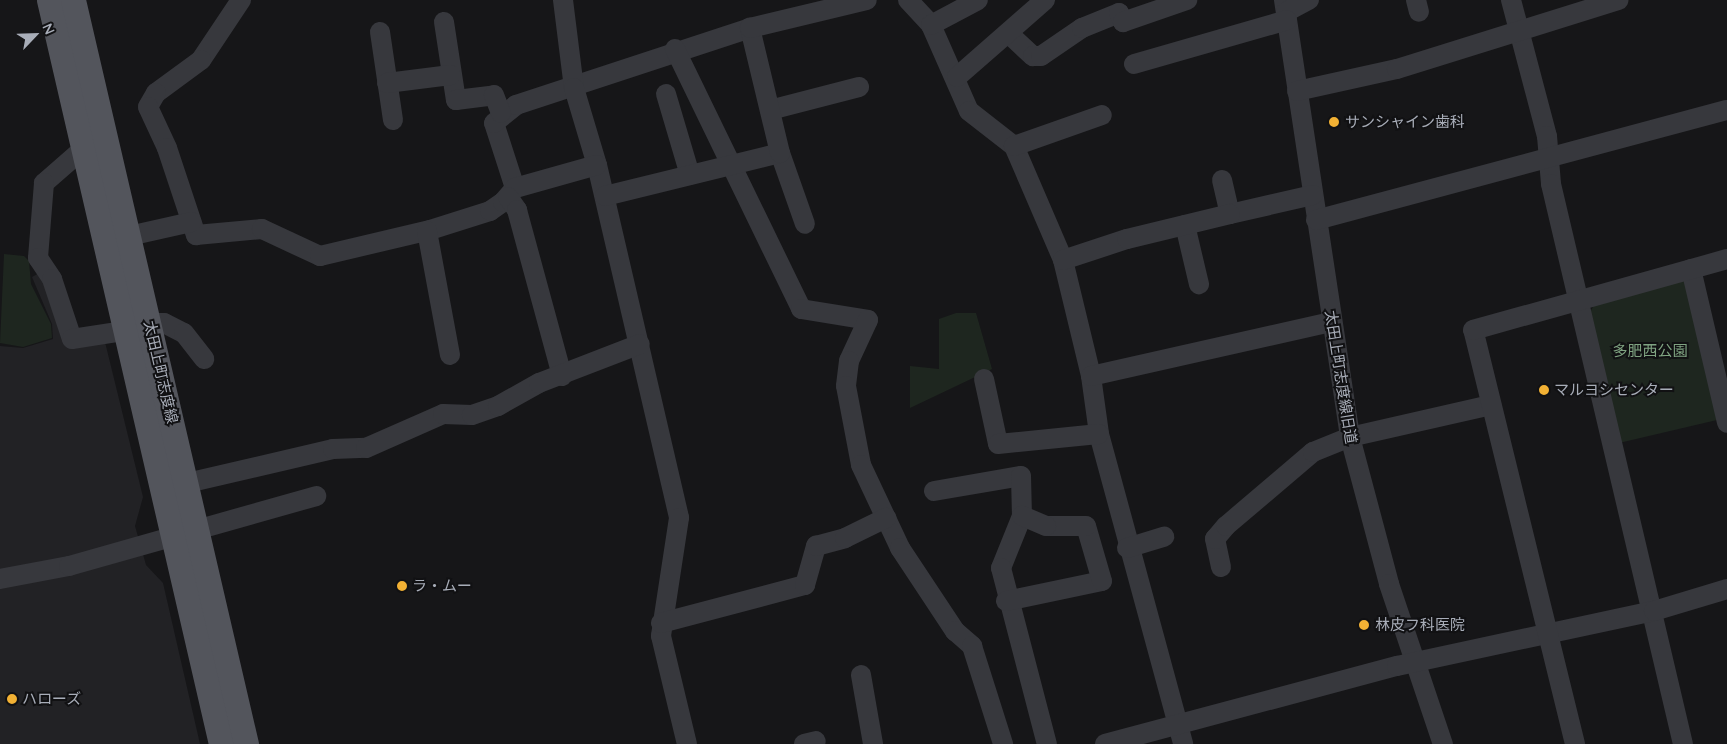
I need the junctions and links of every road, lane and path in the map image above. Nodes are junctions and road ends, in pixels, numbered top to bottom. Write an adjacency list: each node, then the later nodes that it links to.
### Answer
1 (49, 0): 36 (main road, 太田上町志度線)
2 (73, 0): 52 (main road, 太田上町志度線)
3 (241, 0): 48 (street)
4 (563, 0): 27 (street)
5 (867, 0): 13 (street)
6 (908, 0): 16 (street)
7 (978, 0): 16 (street)
8 (1045, 0): 20 (street)
9 (1187, 0): 20 (street)
10 (1309, 0): 14 (street)
11 (1511, 0): 18 (street)
12 (1619, 0): 18 (street)
13 (801, 7): 17 (street)
14 (1286, 11): 22 (street); 28 (street, 太田上町志度線旧道)
15 (444, 22): 23 (street)
16 (931, 25): 24 (street)
17 (750, 28): 21 (street); 30 (street)
18 (1519, 31): 28 (street); 38 (street)
19 (380, 32): 25 (street)
20 (1008, 33): 24 (street)
21 (675, 49): 27 (street); 29 (street)
22 (1134, 64)
23 (450, 75): 25 (street); 32 (street)
24 (957, 77): 35 (street)
25 (387, 83): 34 (street)
26 (859, 87): 30 (street)
27 (574, 88): 32 (street); 39 (street)
28 (1297, 91): 44 (street, 太田上町志度線旧道)
29 (702, 104): 40 (street); 41 (street)
30 (770, 110): 37 (street)
31 (1727, 110): 38 (street)
32 (501, 113): 43 (street)
33 (1102, 116): 35 (street)
34 (393, 120)
35 (1014, 146): 54 (street)
36 (83, 149): 60 (main road, 太田上町志度線); 60 (street)
37 (780, 154): 40 (street); 49 (street)
38 (1549, 160): 47 (street); 57 (street)
39 (597, 165): 43 (street); 45 (street)
40 (732, 165): 41 (street); 75 (street)
41 (690, 175): 45 (street)
42 (1222, 180): 46 (street)
43 (511, 192): 51 (street); 64 (street)
44 (1313, 195): 46 (street); 47 (street, 太田上町志度線旧道)
45 (605, 196): 61 (street)
46 (1230, 214): 50 (street)
47 (1316, 220): 58 (street, 太田上町志度線旧道)
48 (191, 222): 51 (street); 52 (street)
49 (805, 224)
50 (1185, 225): 54 (street); 56 (street)
51 (427, 231): 62 (street)
52 (129, 236): 59 (main road, 太田上町志度線)
53 (1727, 259): 55 (street)
54 (1063, 260): 65 (street)
55 (1691, 269): 57 (street); 68 (street)
56 (1199, 284)
57 (1579, 301): 67 (street); 84 (street)
58 (1331, 322): 65 (street); 70 (street, 太田上町志度線旧道)
59 (150, 323): 63 (street); 71 (main road, 太田上町志度線)
60 (124, 331): 78 (main road, 太田上町志度線)
61 (640, 344): 64 (street); 85 (street)
62 (450, 355)
63 (204, 359)
64 (562, 376): 71 (street)
65 (1091, 376): 69 (street)
66 (984, 379): 69 (street)
67 (1491, 405): 70 (street); 86 (street)
68 (1727, 423)
69 (1099, 434): 79 (street)
70 (1350, 437): 80 (street); 87 (street, 太田上町志度線旧道)
71 (188, 484): 76 (main road, 太田上町志度線)
72 (934, 491): 74 (street)
73 (316, 496): 76 (street)
74 (1022, 516): 83 (street); 83 (street)
75 (886, 518): 85 (street); 94 (street)
76 (198, 530): 78 (street); 91 (main road, 太田上町志度線)
77 (1164, 537): 79 (street)
78 (172, 538): 81 (street); 90 (main road, 太田上町志度線)
79 (1127, 548): 89 (street)
80 (1221, 567)
81 (0, 579)
82 (1727, 589): 84 (street)
83 (1006, 601): 95 (street)
84 (1654, 611): 86 (street); 100 (street)
85 (661, 623): 92 (street)
86 (1551, 634): 87 (street); 99 (street)
87 (1415, 662): 89 (street); 98 (street, 太田上町志度線旧道)
88 (861, 675): 93 (street)
89 (1179, 722): 96 (street); 97 (street)
90 (221, 744)
91 (246, 744)
92 (687, 744)
93 (873, 744)
94 (1003, 744)
95 (1047, 744)
96 (1104, 744)
97 (1183, 744)
98 (1443, 744)
99 (1575, 744)
100 (1683, 744)

